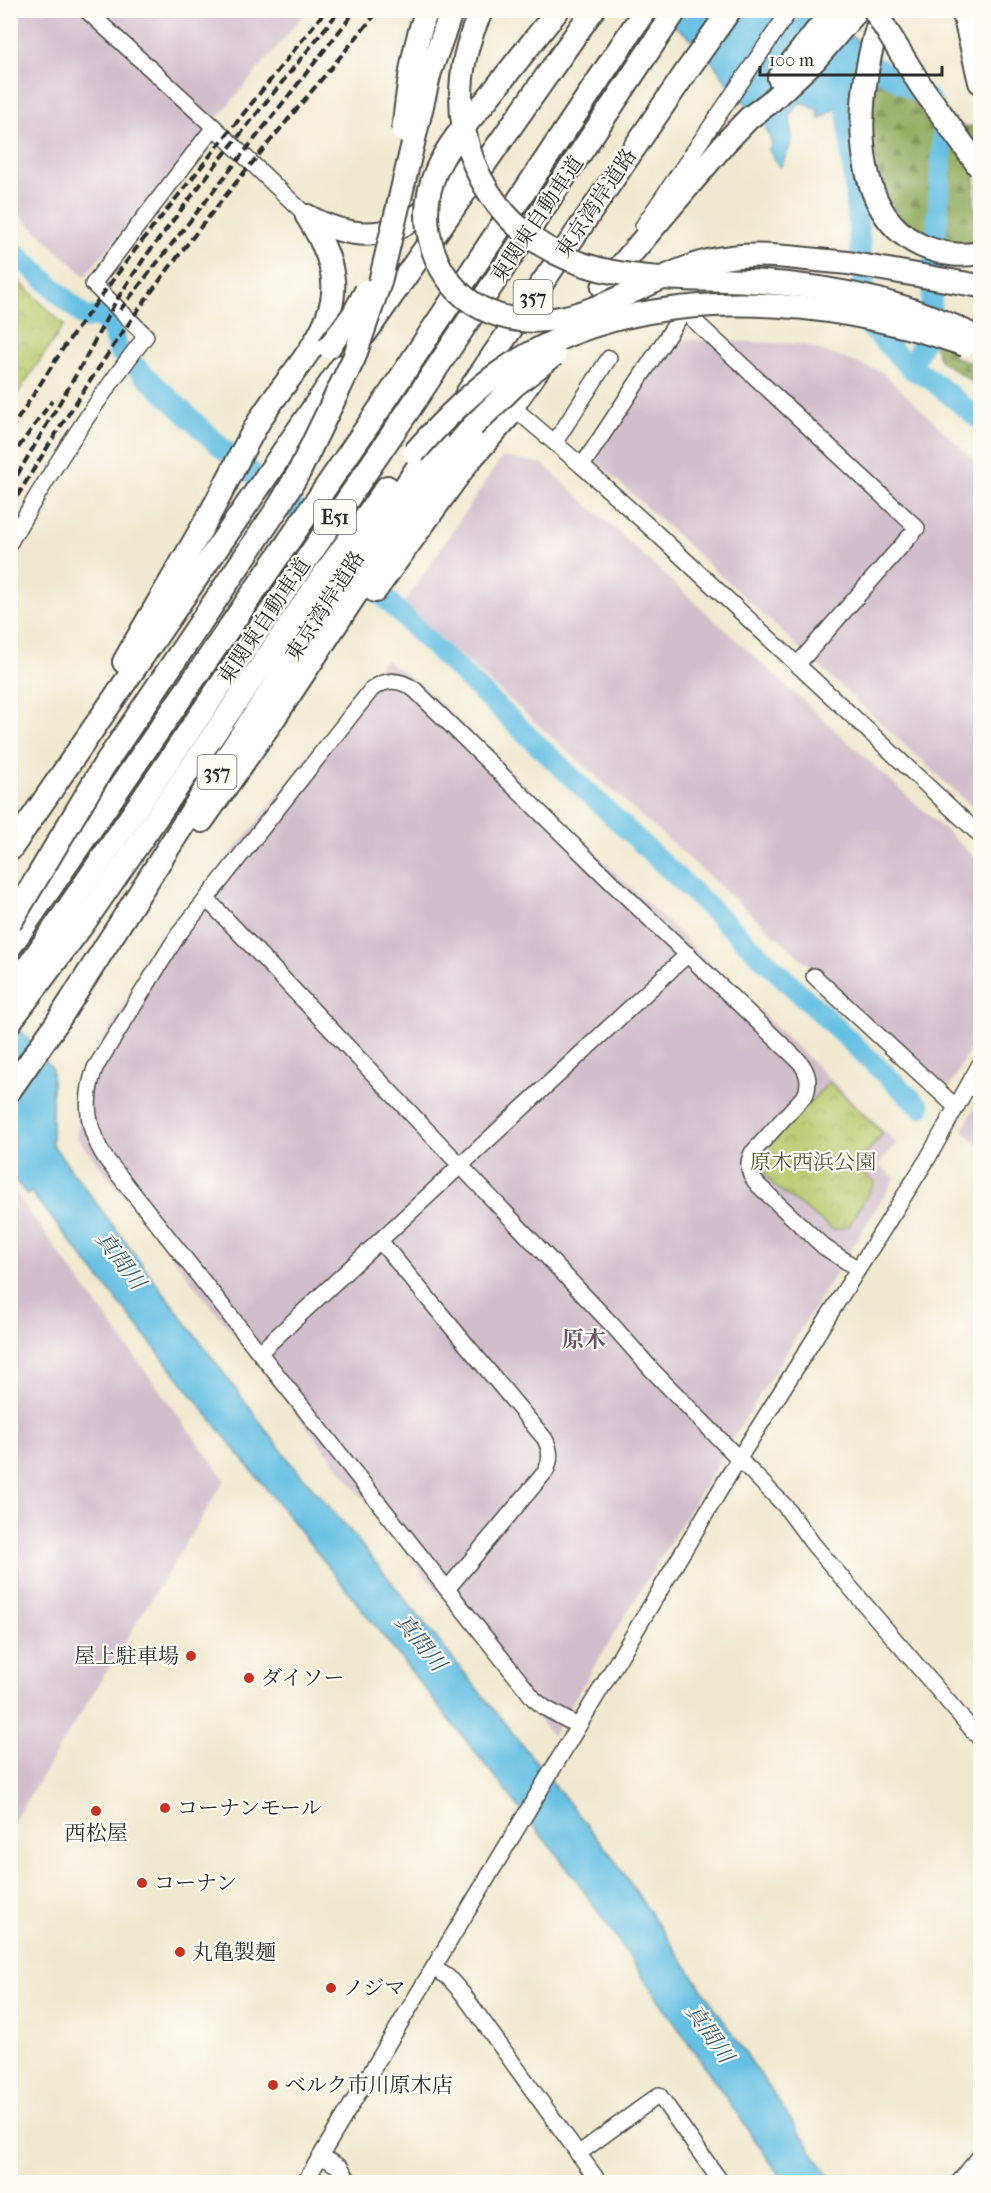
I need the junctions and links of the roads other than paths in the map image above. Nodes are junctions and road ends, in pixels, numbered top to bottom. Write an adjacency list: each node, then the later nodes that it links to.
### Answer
1 (86, 10): 18 (street)
2 (427, 10): 29 (highway, bridge)
3 (452, 10): 39 (highway, bridge)
4 (482, 10): 25 (highway, bridge)
5 (558, 10): 22 (highway, bridge)
6 (592, 10): 20 (highway); 35 (highway)
7 (676, 10): 43 (highway, 東関東自動車道 / E51, bridge)
8 (730, 10): 32 (highway, 東京湾岸道路 / 357)
9 (790, 10): 24 (street)
10 (833, 10): 17 (highway)
11 (858, 10): 17 (highway)
12 (874, 10): 19 (highway, bridge)
13 (883, 10): 21 (highway)
14 (963, 10): 16 (highway)
15 (640, 17): 40 (highway, 東関東自動車道 / E51, bridge)
16 (981, 82)
17 (750, 118): 24 (highway)
18 (214, 127): 20 (street); 33 (street)
19 (981, 168)
20 (307, 216): 29 (highway)
21 (981, 253)
22 (807, 259): 23 (highway); 32 (highway, bridge)
23 (973, 285)
24 (603, 287): 28 (street)
25 (981, 339)
26 (981, 351): 44 (highway, bridge)
27 (609, 358): 30 (street)
28 (515, 410): 30 (street); 32 (highway)
29 (267, 421): 35 (highway)
30 (555, 442): 31 (street)
31 (582, 466): 34 (street); 34 (street)
32 (395, 532): 45 (highway, 東京湾岸道路 / 357); 45 (highway)
33 (10, 542)
34 (797, 665): 36 (street)
35 (66, 768): 37 (highway)
36 (981, 835)
37 (10, 850)
38 (207, 899): 41 (street); 49 (street); 52 (street)
39 (10, 923)
40 (10, 947)
41 (688, 954): 49 (street); 51 (street)
42 (814, 976): 48 (street)
43 (10, 993)
44 (10, 1022)
45 (56, 1024): 47 (highway, 東京湾岸道路 / 357)
46 (981, 1064): 48 (street)
47 (10, 1090)
48 (956, 1107): 51 (street)
49 (460, 1167): 50 (street); 53 (street)
50 (380, 1241): 52 (street); 54 (street)
51 (858, 1269): 53 (street)
52 (260, 1352): 54 (street)
53 (738, 1460): 55 (street); 56 (street)
54 (448, 1588): 55 (street)
55 (578, 1726): 57 (street)
56 (981, 1739)
57 (434, 1968): 58 (street); 59 (street)
58 (578, 2154): 63 (street); 64 (street)
59 (321, 2156): 61 (street); 62 (street)
60 (981, 2156): 65 (street)
61 (305, 2182)
62 (350, 2182)
63 (598, 2182)
64 (721, 2182)
65 (958, 2182)

